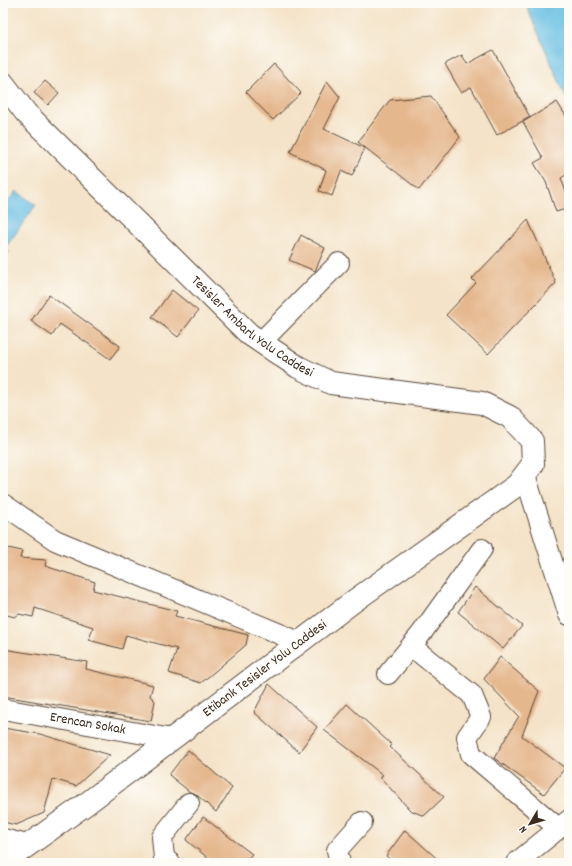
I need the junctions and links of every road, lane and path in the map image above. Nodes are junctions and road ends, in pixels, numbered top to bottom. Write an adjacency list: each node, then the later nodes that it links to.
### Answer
1 (3, 83): 3 (street, Tesisler Ambarlı Yolu Caddesi)
2 (339, 263): 3 (street)
3 (261, 342): 4 (street, Tesisler Ambarlı Yolu Caddesi)
4 (525, 474): 7 (street); 8 (street, Etibank Tesisler Yolu Caddesi)
5 (3, 504): 8 (street)
6 (482, 549): 9 (street)
7 (569, 615)
8 (299, 642): 12 (street, Etibank Tesisler Yolu Caddesi)
9 (411, 646): 10 (street); 15 (street)
10 (388, 674)
11 (3, 709): 12 (street, Erencan Sokak)
12 (172, 739): 17 (street, Etibank Tesisler Yolu Caddesi)
13 (189, 804): 19 (street)
14 (362, 822): 20 (street)
15 (564, 824): 21 (street)
16 (3, 839): 17 (street)
17 (27, 845): 18 (street, Etibank Tesisler Yolu Caddesi)
18 (4, 863)
19 (170, 863)
20 (340, 863)
21 (516, 863)

